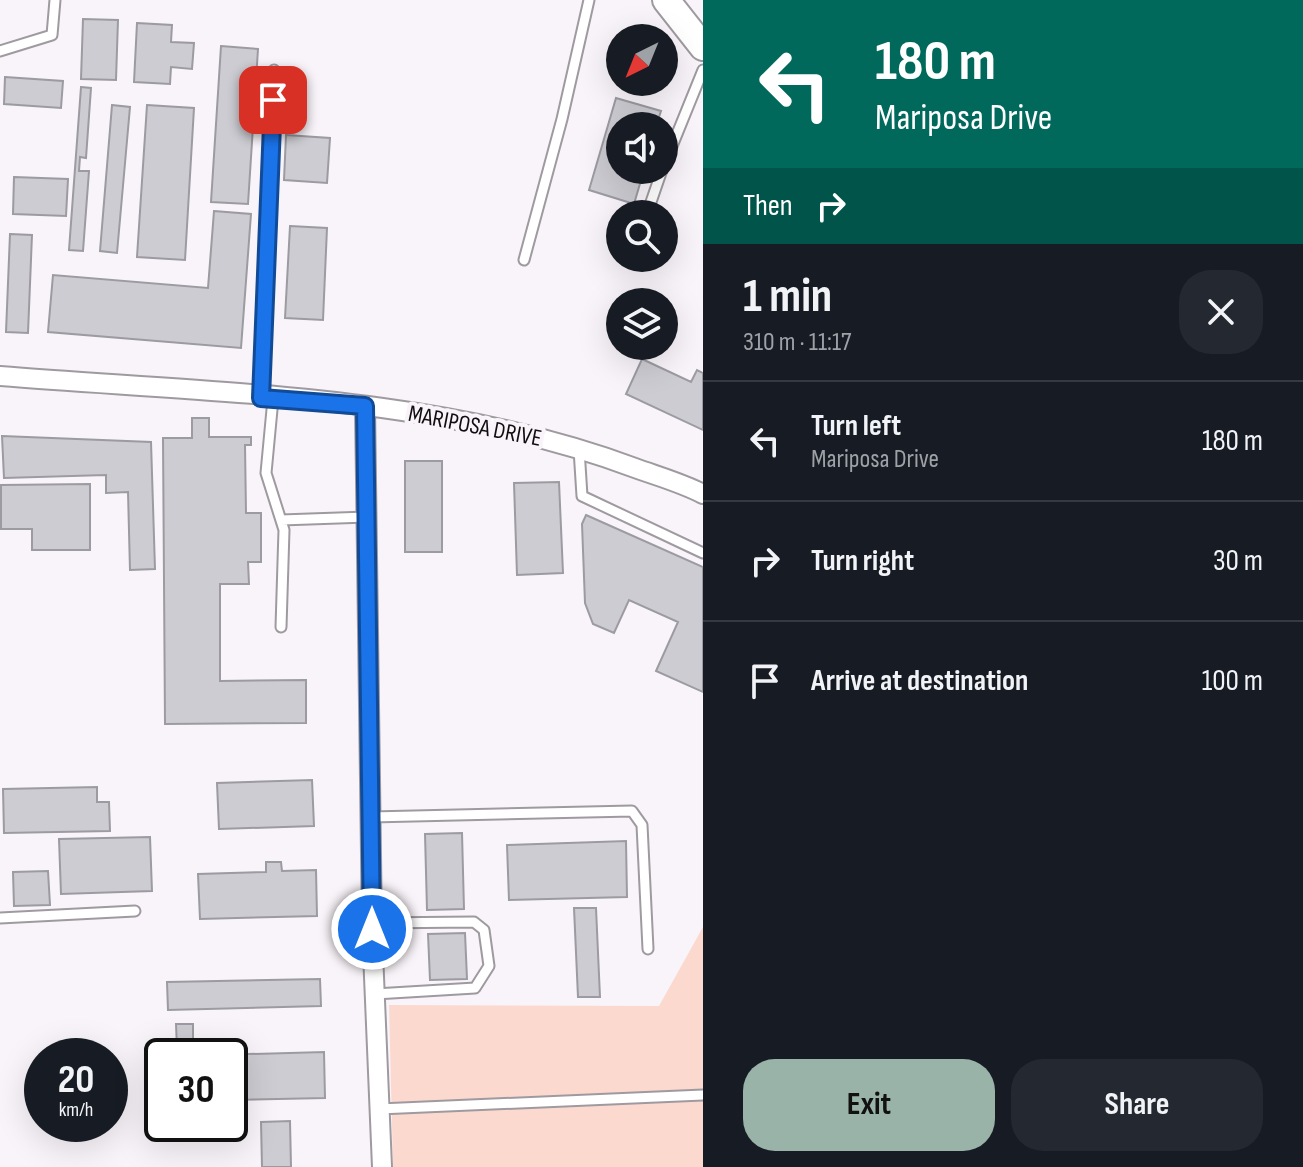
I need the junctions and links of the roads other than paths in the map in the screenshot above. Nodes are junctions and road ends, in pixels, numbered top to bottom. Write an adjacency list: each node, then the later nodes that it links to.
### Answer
1 (55, 0): 5 (lane)
2 (589, 0): 9 (lane)
3 (666, 0): 4 (main road)
4 (703, 47)
5 (0, 51)
6 (274, 70): 11 (lane)
7 (703, 70): 8 (lane)
8 (678, 131)
9 (524, 260)
10 (0, 376): 11 (street, MARIPOSA DRIVE)
11 (267, 398): 12 (street, MARIPOSA DRIVE); 16 (lane)
12 (365, 406): 13 (street, MARIPOSA DRIVE); 15 (street)
13 (579, 448): 14 (street, MARIPOSA DRIVE); 17 (lane)
14 (703, 494)
15 (367, 517): 16 (lane); 19 (street)
16 (281, 520): 18 (lane)
17 (703, 553)
18 (281, 627)
19 (371, 817): 22 (street); 23 (lane)
20 (135, 911): 21 (lane)
21 (0, 918)
22 (372, 923): 24 (street); 24 (lane)
23 (648, 949)
24 (375, 994): 26 (street)
25 (703, 1095): 26 (lane)
26 (379, 1109): 27 (street)
27 (382, 1167)

